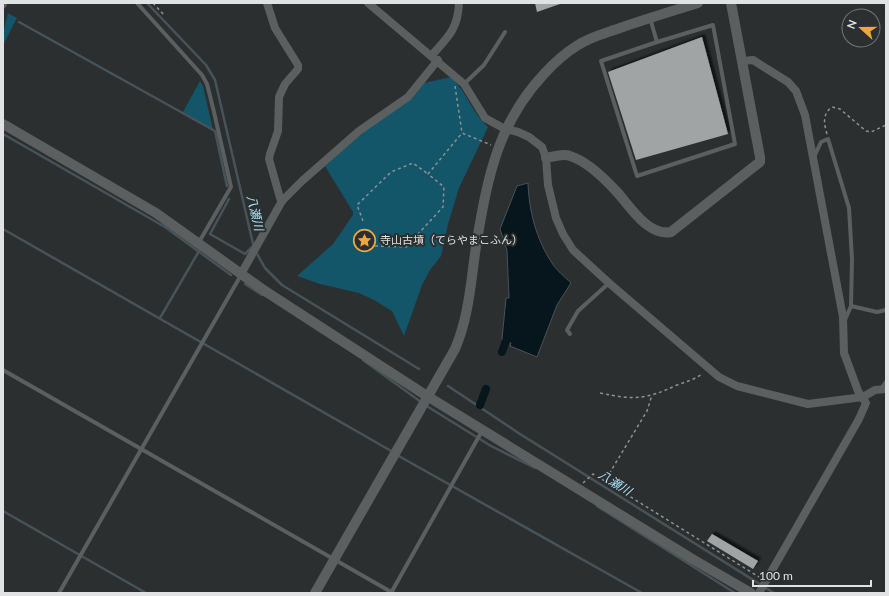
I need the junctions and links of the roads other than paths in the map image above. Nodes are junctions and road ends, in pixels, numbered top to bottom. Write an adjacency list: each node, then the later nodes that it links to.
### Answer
1 (137, 3): 18 (lane)
2 (267, 3): 17 (street)
3 (368, 3): 10 (street)
4 (459, 3): 10 (street)
5 (698, 3): 7 (street)
6 (732, 3): 11 (street)
7 (650, 17): 9 (lane); 14 (street)
8 (505, 32): 12 (lane)
9 (657, 42): 9 (lane)
10 (435, 58): 12 (street); 17 (street)
11 (743, 61): 15 (street); 16 (street)
12 (461, 81): 14 (street)
13 (3, 124): 18 (street)
14 (505, 129): 16 (street); 27 (street)
15 (814, 157): 21 (lane); 23 (street)
16 (546, 158): 20 (street)
17 (282, 201): 19 (street)
18 (198, 243): 19 (street)
19 (241, 274): 27 (street); 30 (lane)
20 (609, 283): 24 (lane); 28 (street)
21 (851, 306): 22 (lane); 23 (lane)
22 (886, 310)
23 (843, 323): 28 (street)
24 (570, 334)
25 (3, 370): 30 (lane)
26 (884, 387): 28 (street)
27 (427, 396): 29 (street); 31 (street)
28 (863, 397): 35 (street)
29 (482, 431): 34 (lane); 35 (street)
30 (141, 448): 31 (lane); 32 (lane)
31 (334, 559): 33 (street); 34 (lane)
32 (59, 593)
33 (315, 593)
34 (392, 593)
35 (757, 593)

